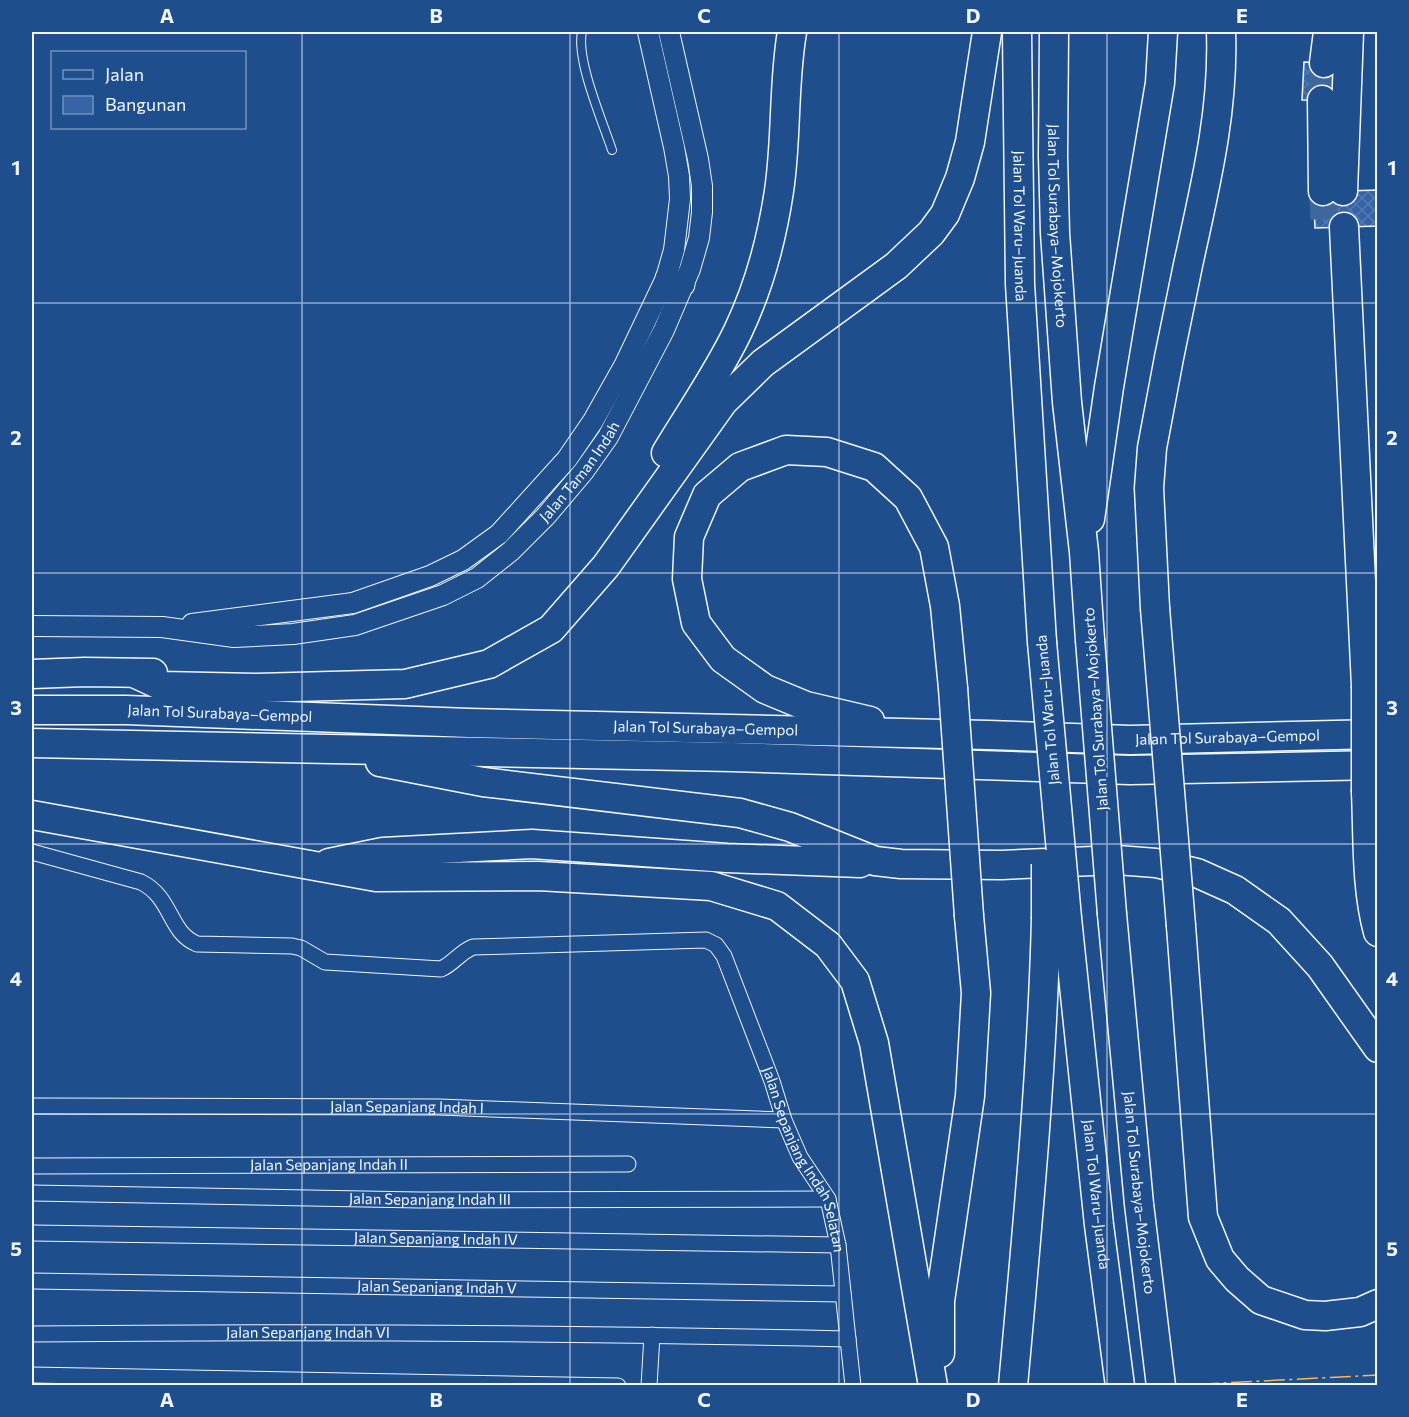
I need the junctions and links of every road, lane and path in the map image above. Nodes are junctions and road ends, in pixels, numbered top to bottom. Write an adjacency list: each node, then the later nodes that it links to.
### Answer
1 (582, 32): 14 (lane)
2 (648, 32): 16 (street, Jalan Taman Indah)
3 (669, 32): 16 (street, Jalan Taman Indah)
4 (792, 32): 19 (highway)
5 (987, 32): 19 (highway)
6 (1017, 32): 33 (highway, Jalan Tol Waru–Juanda, bridge)
7 (1054, 32): 17 (highway, Jalan Tol Surabaya–Mojokerto)
8 (1163, 32): 17 (highway)
9 (1221, 32): 46 (highway, bridge)
10 (1328, 32): 12 (highway)
11 (1349, 32): 13 (highway)
12 (1324, 63)
13 (1322, 100)
14 (612, 150)
15 (1334, 227): 28 (highway, bridge)
16 (675, 281): 18 (street, Jalan Taman Indah)
17 (1084, 552): 58 (highway, Jalan Tol Surabaya–Mojokerto, bridge)
18 (32, 626)
19 (134, 673): 20 (highway)
20 (32, 674)
21 (32, 710): 23 (highway, Jalan Tol Surabaya–Gempol)
22 (1377, 734): 23 (highway, Jalan Tol Surabaya–Gempol)
23 (987, 735): 55 (highway, bridge)
24 (32, 742): 25 (highway, Jalan Tol Surabaya–Gempol)
25 (334, 748): 27 (highway, Jalan Tol Surabaya–Gempol); 31 (highway)
26 (1377, 765): 27 (highway, Jalan Tol Surabaya–Gempol)
27 (1283, 767): 28 (highway)
28 (1372, 785): 34 (highway)
29 (32, 815): 32 (highway)
30 (32, 852): 37 (street, Jalan Sepanjang Indah Selatan)
31 (901, 864): 32 (highway); 35 (highway)
32 (312, 866): 54 (highway)
33 (1056, 919): 56 (highway); 57 (highway, Jalan Tol Waru–Juanda)
34 (1377, 932)
35 (1377, 1048)
36 (32, 1106): 37 (street, Jalan Sepanjang Indah I)
37 (784, 1120): 41 (street, Jalan Sepanjang Indah Selatan)
38 (628, 1164): 39 (street, Jalan Sepanjang Indah II)
39 (32, 1166)
40 (32, 1192): 41 (street, Jalan Sepanjang Indah III)
41 (828, 1199): 43 (street, Jalan Sepanjang Indah Selatan)
42 (32, 1233): 43 (street, Jalan Sepanjang Indah IV)
43 (838, 1245): 45 (street, Jalan Sepanjang Indah Selatan)
44 (32, 1281): 45 (street, Jalan Sepanjang Indah V)
45 (843, 1294): 49 (street, Jalan Sepanjang Indah Selatan)
46 (1377, 1304)
47 (32, 1334): 48 (street, Jalan Sepanjang Indah VI)
48 (652, 1335): 49 (street, Jalan Sepanjang Indah VI); 52 (street)
49 (848, 1339): 53 (street, Jalan Sepanjang Indah Selatan)
50 (32, 1376): 51 (street)
51 (618, 1386)
52 (649, 1386)
53 (853, 1386)
54 (933, 1386)
55 (941, 1386)
56 (1013, 1386)
57 (1120, 1386)
58 (1161, 1386)

